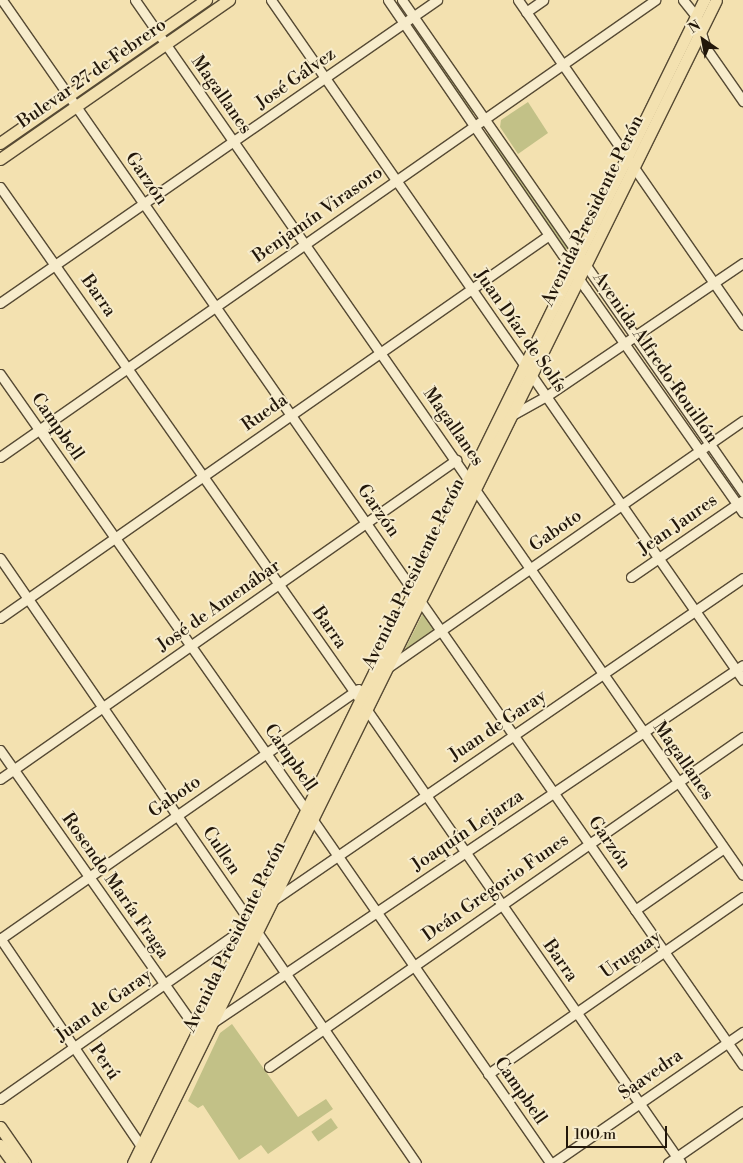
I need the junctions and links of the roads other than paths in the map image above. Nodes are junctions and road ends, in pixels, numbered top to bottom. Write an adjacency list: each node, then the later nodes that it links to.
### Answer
1 (2, 0): 24 (street, Garzón)
2 (135, 0): 20 (street, Magallanes)
3 (206, 0): 20 (main road, Bulevar 27 de Febrero)
4 (229, 0): 21 (main road, Bulevar 27 de Febrero)
5 (271, 0): 23 (street, Juan Díaz de Solís)
6 (388, 0): 18 (street, Avenida Alfredo Rouillón)
7 (402, 0): 17 (street, Avenida Alfredo Rouillón)
8 (437, 0): 17 (street, José Gálvez)
9 (518, 0): 15 (street)
10 (543, 0): 15 (street)
11 (655, 0): 22 (street, Benjamín Virasoro)
12 (684, 0): 16 (street)
13 (704, 0): 16 (main road, Avenida Presidente Perón)
14 (716, 0): 19 (main road, Avenida Presidente Perón)
15 (526, 12): 22 (street)
16 (696, 16): 19 (street); 32 (main road, Avenida Presidente Perón)
17 (413, 17): 18 (street, José Gálvez); 27 (street, Avenida Alfredo Rouillón)
18 (404, 23): 23 (street, José Gálvez); 28 (street, Avenida Alfredo Rouillón)
19 (700, 32): 25 (street); 32 (main road, Avenida Presidente Perón)
20 (158, 33): 21 (street, Magallanes); 24 (main road, Bulevar 27 de Febrero)
21 (166, 44): 26 (main road, Bulevar 27 de Febrero); 29 (street, Magallanes)
22 (563, 64): 27 (street, Benjamín Virasoro); 32 (street)
23 (325, 78): 29 (street, José Gálvez); 33 (street, Juan Díaz de Solís)
24 (68, 96): 26 (street, Garzón); 30 (main road, Bulevar 27 de Febrero)
25 (743, 101)
26 (75, 107): 31 (main road, Bulevar 27 de Febrero); 35 (street, Garzón)
27 (484, 119): 28 (street, Benjamín Virasoro); 38 (street, Avenida Alfredo Rouillón)
28 (475, 126): 33 (street, Benjamín Virasoro); 36 (street, Avenida Alfredo Rouillón)
29 (234, 141): 35 (street, José Gálvez); 37 (street, Magallanes)
30 (0, 143)
31 (0, 159)
32 (630, 163): 38 (main road, Avenida Presidente Perón); 42 (street)
33 (396, 181): 37 (street, Benjamín Virasoro); 43 (street, Juan Díaz de Solís)
34 (0, 187): 40 (street, Barra)
35 (144, 204): 40 (street, José Gálvez); 45 (street, Garzón)
36 (550, 235): 41 (street, Avenida Alfredo Rouillón); 43 (street, Rueda)
37 (305, 244): 45 (street, Benjamín Virasoro); 49 (street, Magallanes)
38 (582, 261): 41 (main road, Avenida Presidente Perón); 47 (street, Avenida Alfredo Rouillón)
39 (743, 263): 42 (street)
40 (56, 264): 44 (street, José Gálvez); 50 (street, Barra)
41 (576, 274): 48 (street, Avenida Alfredo Rouillón); 51 (main road, Avenida Presidente Perón)
42 (714, 283): 46 (street); 47 (street)
43 (471, 290): 49 (street, Rueda); 51 (street, Juan Díaz de Solís)
44 (0, 303)
45 (215, 306): 50 (street, Benjamín Virasoro); 54 (street, Garzón)
46 (743, 325)
47 (634, 337): 48 (street); 58 (street, Avenida Alfredo Rouillón)
48 (625, 343): 53 (street); 59 (street, Avenida Alfredo Rouillón)
49 (381, 352): 54 (street, Rueda); 61 (street, Magallanes)
50 (128, 368): 57 (street, Benjamín Virasoro); 62 (street, Barra)
51 (528, 372): 53 (street, Juan Díaz de Solís); 55 (main road, Avenida Presidente Perón); 63 (main road, Avenida Presidente Perón)
52 (0, 374): 57 (street, Campbell)
53 (545, 397): 55 (street); 66 (street, Juan Díaz de Solís)
54 (291, 415): 62 (street, Rueda); 68 (street, Garzón)
55 (512, 415): 63 (main road, Avenida Presidente Perón)
56 (743, 421): 58 (street, Gaboto)
57 (39, 430): 60 (street, Benjamín Virasoro); 69 (street, Campbell)
58 (710, 444): 59 (street, Gaboto); 64 (street, Avenida Alfredo Rouillón)
59 (700, 451): 65 (street, Avenida Alfredo Rouillón); 66 (street, Gaboto)
60 (0, 457)
61 (456, 460): 63 (street, Magallanes); 68 (street, José de Amenábar)
62 (204, 476): 69 (street, Rueda); 75 (street, Barra)
63 (473, 483): 72 (street, Magallanes); 76 (main road, Avenida Presidente Perón)
64 (743, 492)
65 (740, 502): 67 (street, Avenida Alfredo Rouillón); 71 (street, Jean Jaures)
66 (621, 506): 71 (street, Juan Díaz de Solís); 72 (street, Gaboto)
67 (743, 512)
68 (366, 522): 75 (street, José de Amenábar); 76 (street, Garzón)
69 (115, 538): 77 (street, Rueda); 81 (street, Campbell)
70 (0, 558): 77 (street, Cullen)
71 (658, 558): 73 (street, Jean Jaures); 78 (street, Juan Díaz de Solís)
72 (530, 569): 80 (street, Gaboto); 84 (street, Magallanes)
73 (631, 577)
74 (743, 578): 78 (street, Juan de Garay)
75 (279, 584): 81 (street, José de Amenábar); 86 (street, Barra)
76 (417, 595): 80 (street, Garzón); 82 (main road, Avenida Presidente Perón); 86 (main road, Avenida Presidente Perón)
77 (28, 598): 79 (street, Rueda); 87 (street, Cullen)
78 (695, 611): 83 (street, Juan Díaz de Solís); 84 (street, Juan de Garay)
79 (0, 618)
80 (441, 630): 82 (street, Gaboto); 89 (street, Garzón)
81 (190, 646): 87 (street, José de Amenábar); 92 (street, Campbell)
82 (387, 668): 86 (main road, Avenida Presidente Perón)
83 (740, 668): 85 (street, Juan Díaz de Solís); 88 (street, Joaquín Lejarza)
84 (603, 674): 88 (street, Magallanes); 89 (street, Juan de Garay)
85 (743, 680)
86 (360, 700): 92 (street, Gaboto); 97 (street, Barra); 99 (main road, Avenida Presidente Perón)
87 (103, 707): 93 (street, José de Amenábar); 98 (street, Cullen)
88 (644, 732): 95 (street, Magallanes); 96 (street, Joaquín Lejarza)
89 (514, 735): 96 (street, Garzón); 97 (street, Juan de Garay)
90 (743, 737): 95 (street, Deán Gregorio Funes)
91 (0, 750): 93 (street, Rosendo María Fraga)
92 (266, 753): 98 (street, Gaboto); 99 (street, Campbell)
93 (14, 769): 94 (street, José de Amenábar); 105 (street, Rosendo María Fraga)
94 (0, 779)
95 (678, 782): 100 (street, Deán Gregorio Funes); 101 (street, Magallanes)
96 (554, 792): 100 (street, Garzón); 102 (street, Joaquín Lejarza)
97 (426, 795): 102 (street, Barra); 103 (street, Juan de Garay)
98 (177, 815): 105 (street, Gaboto); 111 (street, Cullen)
99 (309, 815): 103 (street, Campbell); 107 (main road, Avenida Presidente Perón); 111 (main road, Avenida Presidente Perón)
100 (589, 844): 108 (street, Deán Gregorio Funes); 109 (street, Garzón)
101 (724, 848): 104 (street, Magallanes); 109 (street)
102 (466, 852): 108 (street, Barra); 110 (street, Joaquín Lejarza)
103 (338, 856): 107 (street, Juan de Garay); 110 (street, Campbell)
104 (743, 875)
105 (89, 877): 112 (street, Gaboto); 116 (street, Rosendo María Fraga)
106 (743, 897): 113 (street, Uruguay)
107 (272, 901): 111 (main road, Avenida Presidente Perón)
108 (502, 904): 114 (street, Deán Gregorio Funes); 117 (street, Barra)
109 (635, 910): 113 (street, Garzón)
110 (376, 912): 114 (street, Campbell); 115 (street, Joaquín Lejarza)
111 (254, 928): 115 (street, Cullen); 116 (street, Juan de Garay); 118 (main road, Avenida Presidente Perón); 121 (main road, Avenida Presidente Perón)
112 (0, 939): 123 (street, Perú)
113 (664, 952): 117 (street, Uruguay); 122 (street, Garzón)
114 (414, 966): 119 (street, Deán Gregorio Funes); 126 (street, Campbell)
115 (286, 973): 118 (street, Joaquín Lejarza); 119 (street, Cullen)
116 (164, 984): 121 (street, Rosendo María Fraga); 123 (street, Juan de Garay)
117 (577, 1013): 126 (street, Uruguay); 128 (street, Barra)
118 (212, 1023): 121 (main road, Avenida Presidente Perón)
119 (323, 1028): 125 (street, Deán Gregorio Funes); 137 (street, Cullen)
120 (743, 1032): 122 (street, Saavedra)
121 (201, 1036): 132 (main road, Avenida Presidente Perón)
122 (727, 1042): 124 (street, Garzón); 128 (street, Saavedra)
123 (74, 1047): 127 (street, Juan de Garay); 132 (street, Perú)
124 (743, 1066)
125 (269, 1067)
126 (488, 1074): 138 (street, Campbell)
127 (0, 1099)
128 (640, 1103): 133 (street, Barra); 138 (street, Saavedra)
129 (743, 1111): 133 (street)
130 (1, 1132): 135 (main road)
131 (0, 1145): 134 (main road)
132 (144, 1155): 136 (main road, Avenida Presidente Perón)
133 (679, 1160): 139 (street)
134 (13, 1163)
135 (26, 1163)
136 (133, 1163)
137 (416, 1163)
138 (551, 1163)
139 (668, 1163)

